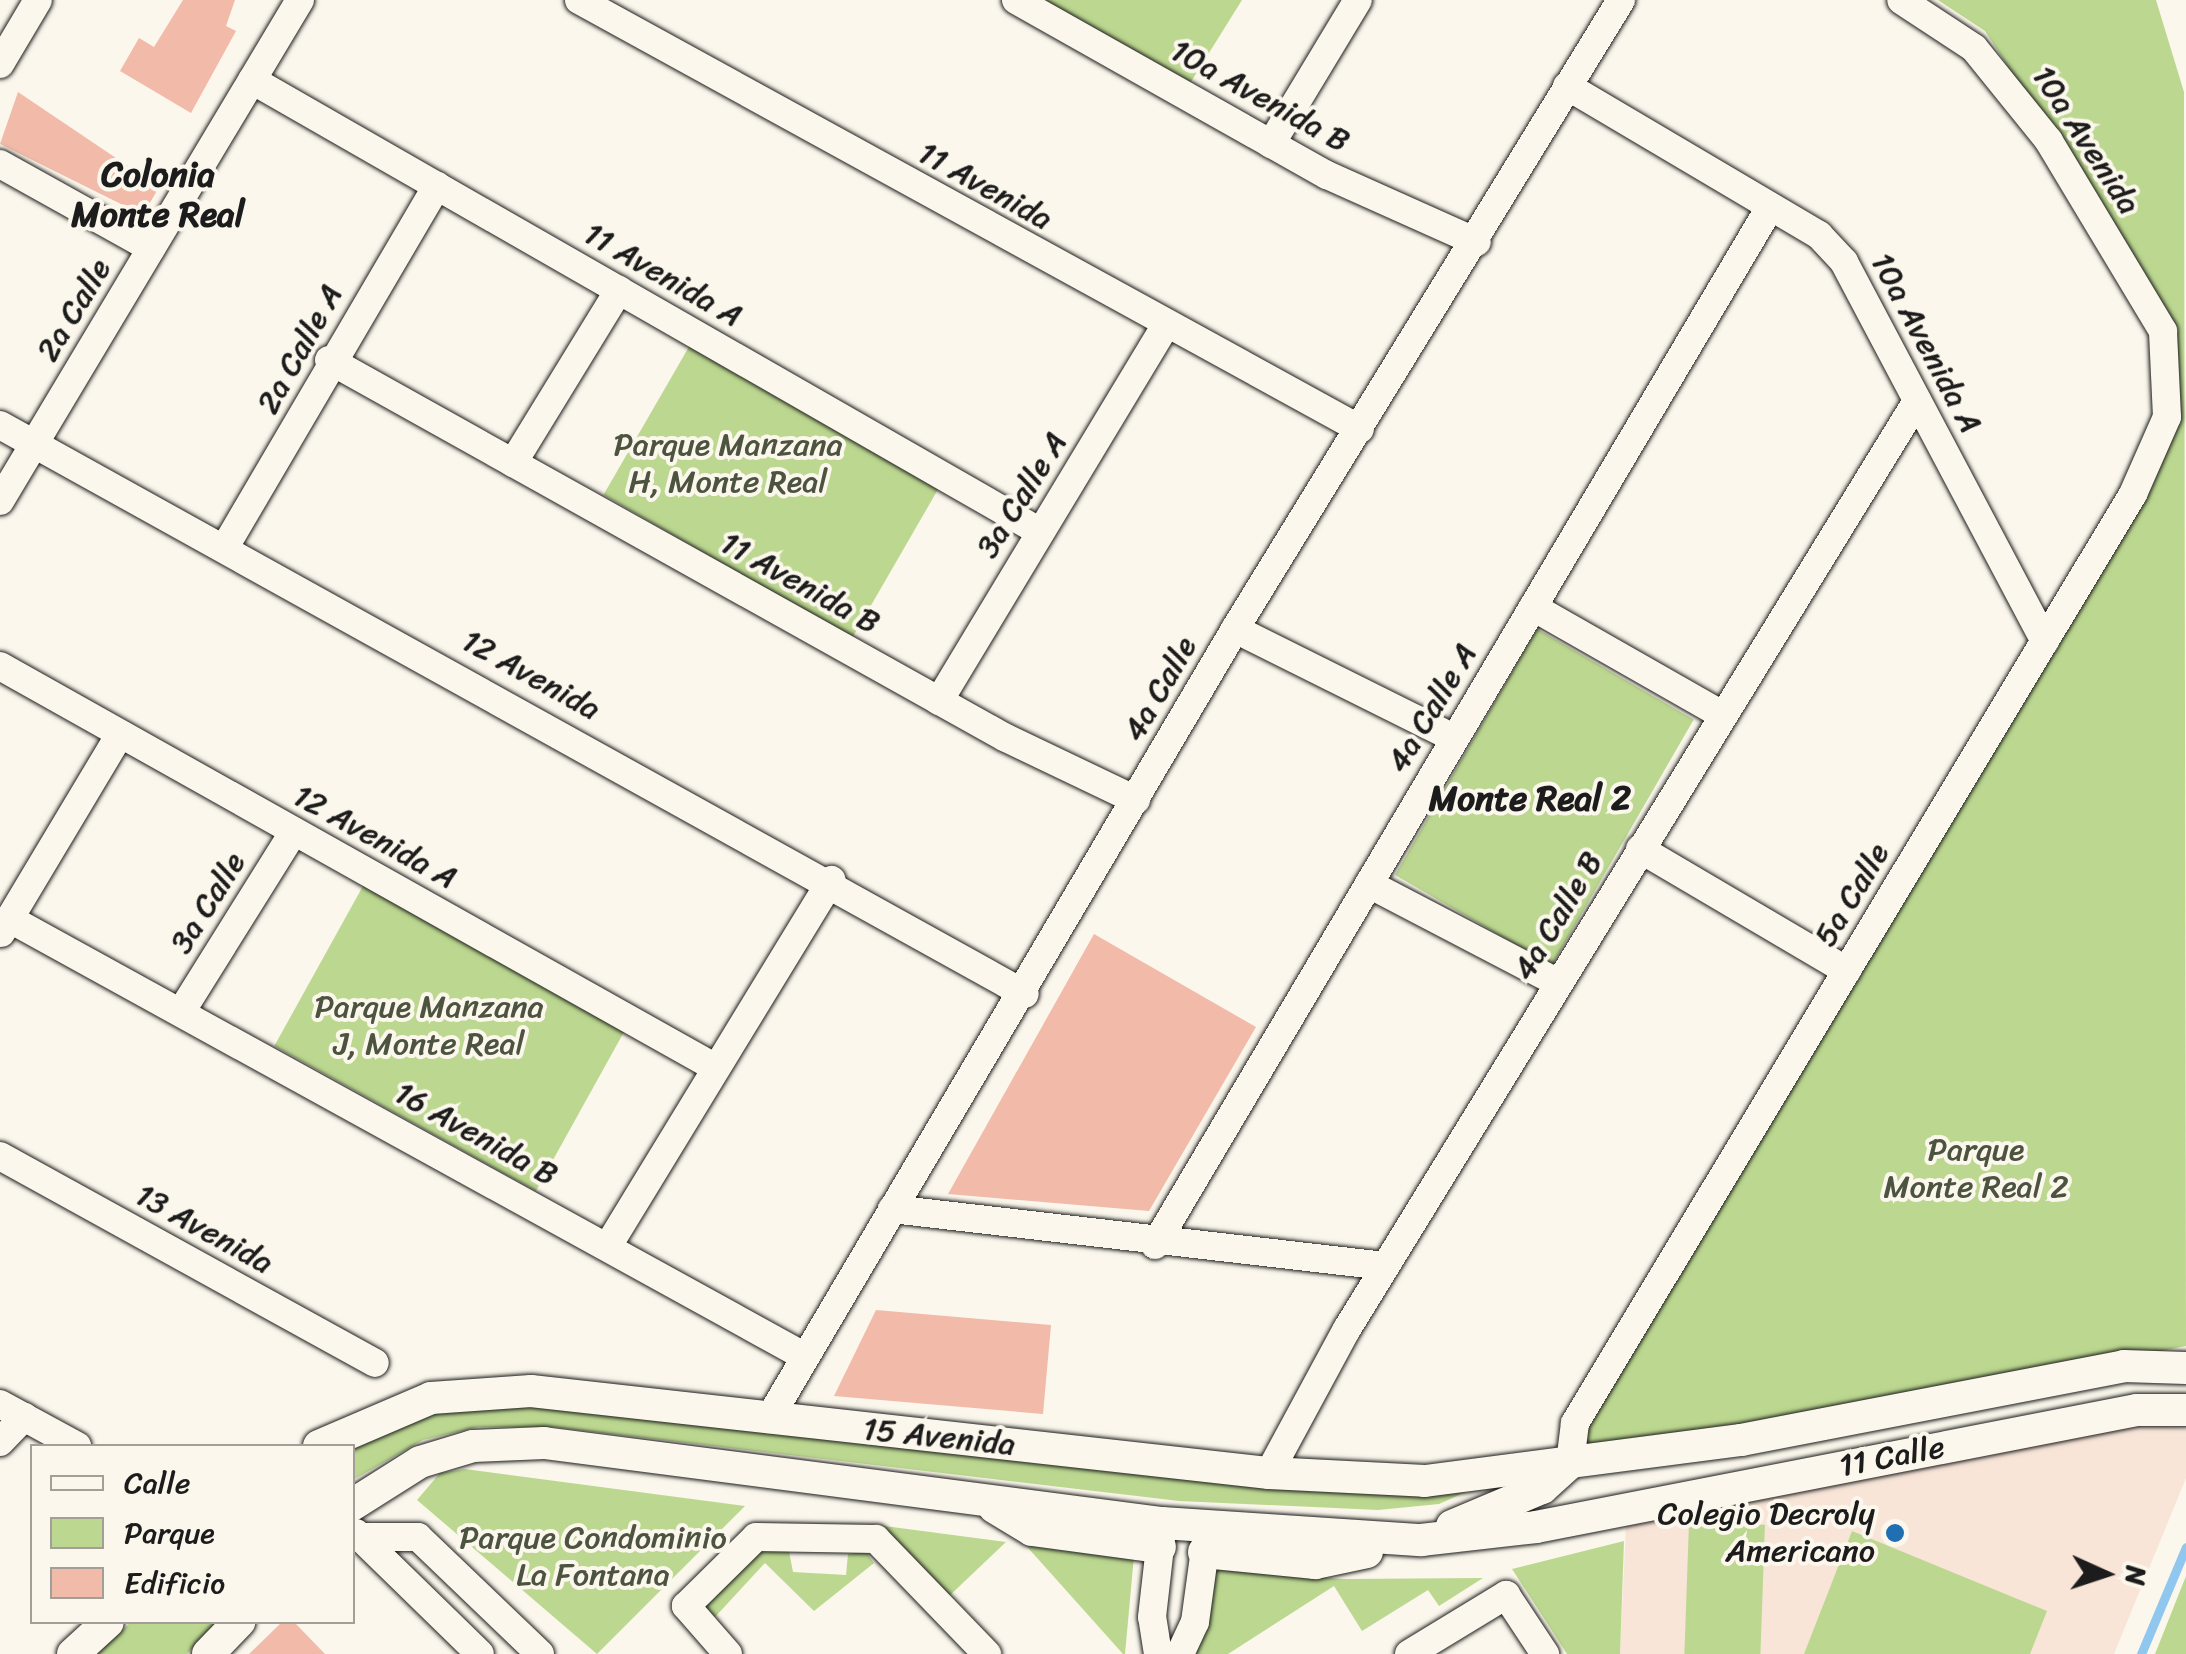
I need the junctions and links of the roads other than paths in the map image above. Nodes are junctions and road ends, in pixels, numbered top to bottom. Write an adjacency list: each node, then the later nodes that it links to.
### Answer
1 (38, 0): 8 (street)
2 (300, 0): 9 (street, 2a Calle)
3 (579, 0): 18 (street, 11 Avenida)
4 (1016, 0): 11 (street, 10a Avenida B)
5 (1358, 0): 11 (street)
6 (1621, 0): 10 (street, 4a Calle)
7 (1901, 0): 19 (street, 10a Avenida)
8 (0, 64)
9 (252, 80): 13 (street, 11 Avenida A); 16 (street, 2a Calle)
10 (1567, 86): 14 (street, 10a Avenida A); 15 (street, 4a Calle)
11 (1271, 144): 15 (street, 10a Avenida B)
12 (0, 164): 16 (street)
13 (437, 186): 17 (street, 11 Avenida A); 20 (street, 2a Calle A)
14 (1770, 206): 21 (street, 10a Avenida A); 29 (street, 4a Calle A)
15 (1477, 242): 23 (street, 4a Calle)
16 (151, 248): 24 (street, 2a Calle)
17 (619, 290): 25 (street); 27 (street, 11 Avenida A)
18 (1164, 326): 23 (street, 11 Avenida); 27 (street, 3a Calle A)
19 (2170, 354): 31 (street, 5a Calle)
20 (329, 360): 25 (street, 11 Avenida B); 28 (street, 2a Calle A)
21 (1917, 401): 31 (street, 10a Avenida A); 34 (street, 4a Calle B)
22 (0, 425): 24 (street, 12 Avenida)
23 (1360, 429): 30 (street, 4a Calle)
24 (34, 444): 26 (street, 2a Calle); 28 (street, 12 Avenida)
25 (512, 463): 33 (street, 11 Avenida B)
26 (0, 501)
27 (1039, 531): 33 (street, 3a Calle A)
28 (225, 547): 40 (street, 12 Avenida)
29 (1532, 607): 34 (street); 36 (street, 4a Calle A)
30 (1234, 630): 36 (street); 37 (street, 4a Calle)
31 (2045, 641): 43 (street, 5a Calle)
32 (0, 666): 35 (street, 12 Avenida A)
33 (939, 701): 37 (street, 11 Avenida B)
34 (1722, 715): 39 (street, 4a Calle B)
35 (120, 734): 38 (street, 12 Avenida A); 42 (street)
36 (1454, 738): 41 (street, 4a Calle A)
37 (1136, 800): 45 (street, 4a Calle)
38 (294, 832): 46 (street, 3a Calle); 47 (street, 12 Avenida A)
39 (1640, 849): 43 (street); 44 (street, 4a Calle B)
40 (830, 880): 45 (street, 12 Avenida); 47 (street)
41 (1368, 884): 44 (street); 50 (street, 4a Calle A)
42 (5, 927): 46 (street, 16 Avenida B)
43 (1847, 971): 62 (street, 5a Calle)
44 (1558, 984): 52 (street, 4a Calle B)
45 (1025, 994): 49 (street, 4a Calle)
46 (181, 1012): 51 (street, 16 Avenida B)
47 (716, 1068): 51 (street)
48 (0, 1156): 54 (street, 13 Avenida)
49 (892, 1210): 50 (street); 53 (street, 4a Calle)
50 (1155, 1245): 52 (street)
51 (608, 1246): 53 (street, 16 Avenida B)
52 (1384, 1266): 63 (street, 4a Calle B)
53 (802, 1355): 58 (street, 4a Calle)
54 (374, 1363)
55 (2186, 1368): 62 (main road, 11 Calle)
56 (2186, 1410): 68 (main road, 11 Calle)
57 (12, 1411): 59 (street); 60 (street)
58 (769, 1418): 61 (main road, 15 Avenida); 63 (main road, 15 Avenida)
59 (0, 1442)
60 (73, 1444)
61 (324, 1444)
62 (1570, 1463): 63 (main road, 15 Avenida); 68 (main road)
63 (1268, 1473)
64 (355, 1503): 66 (main road, 15 Avenida)
65 (357, 1534): 73 (street); 74 (street)
66 (1161, 1535): 67 (main road, 15 Avenida); 77 (street)
67 (1206, 1540): 68 (main road, 15 Avenida); 78 (street)
68 (1421, 1540)
69 (106, 1624): 71 (main road)
70 (237, 1624): 72 (main road)
71 (73, 1654)
72 (208, 1654)
73 (480, 1654)
74 (540, 1654)
75 (728, 1654): 76 (street)
76 (987, 1654)
77 (1158, 1654)
78 (1180, 1654)
79 (1409, 1654): 80 (street)
80 (1545, 1654)

